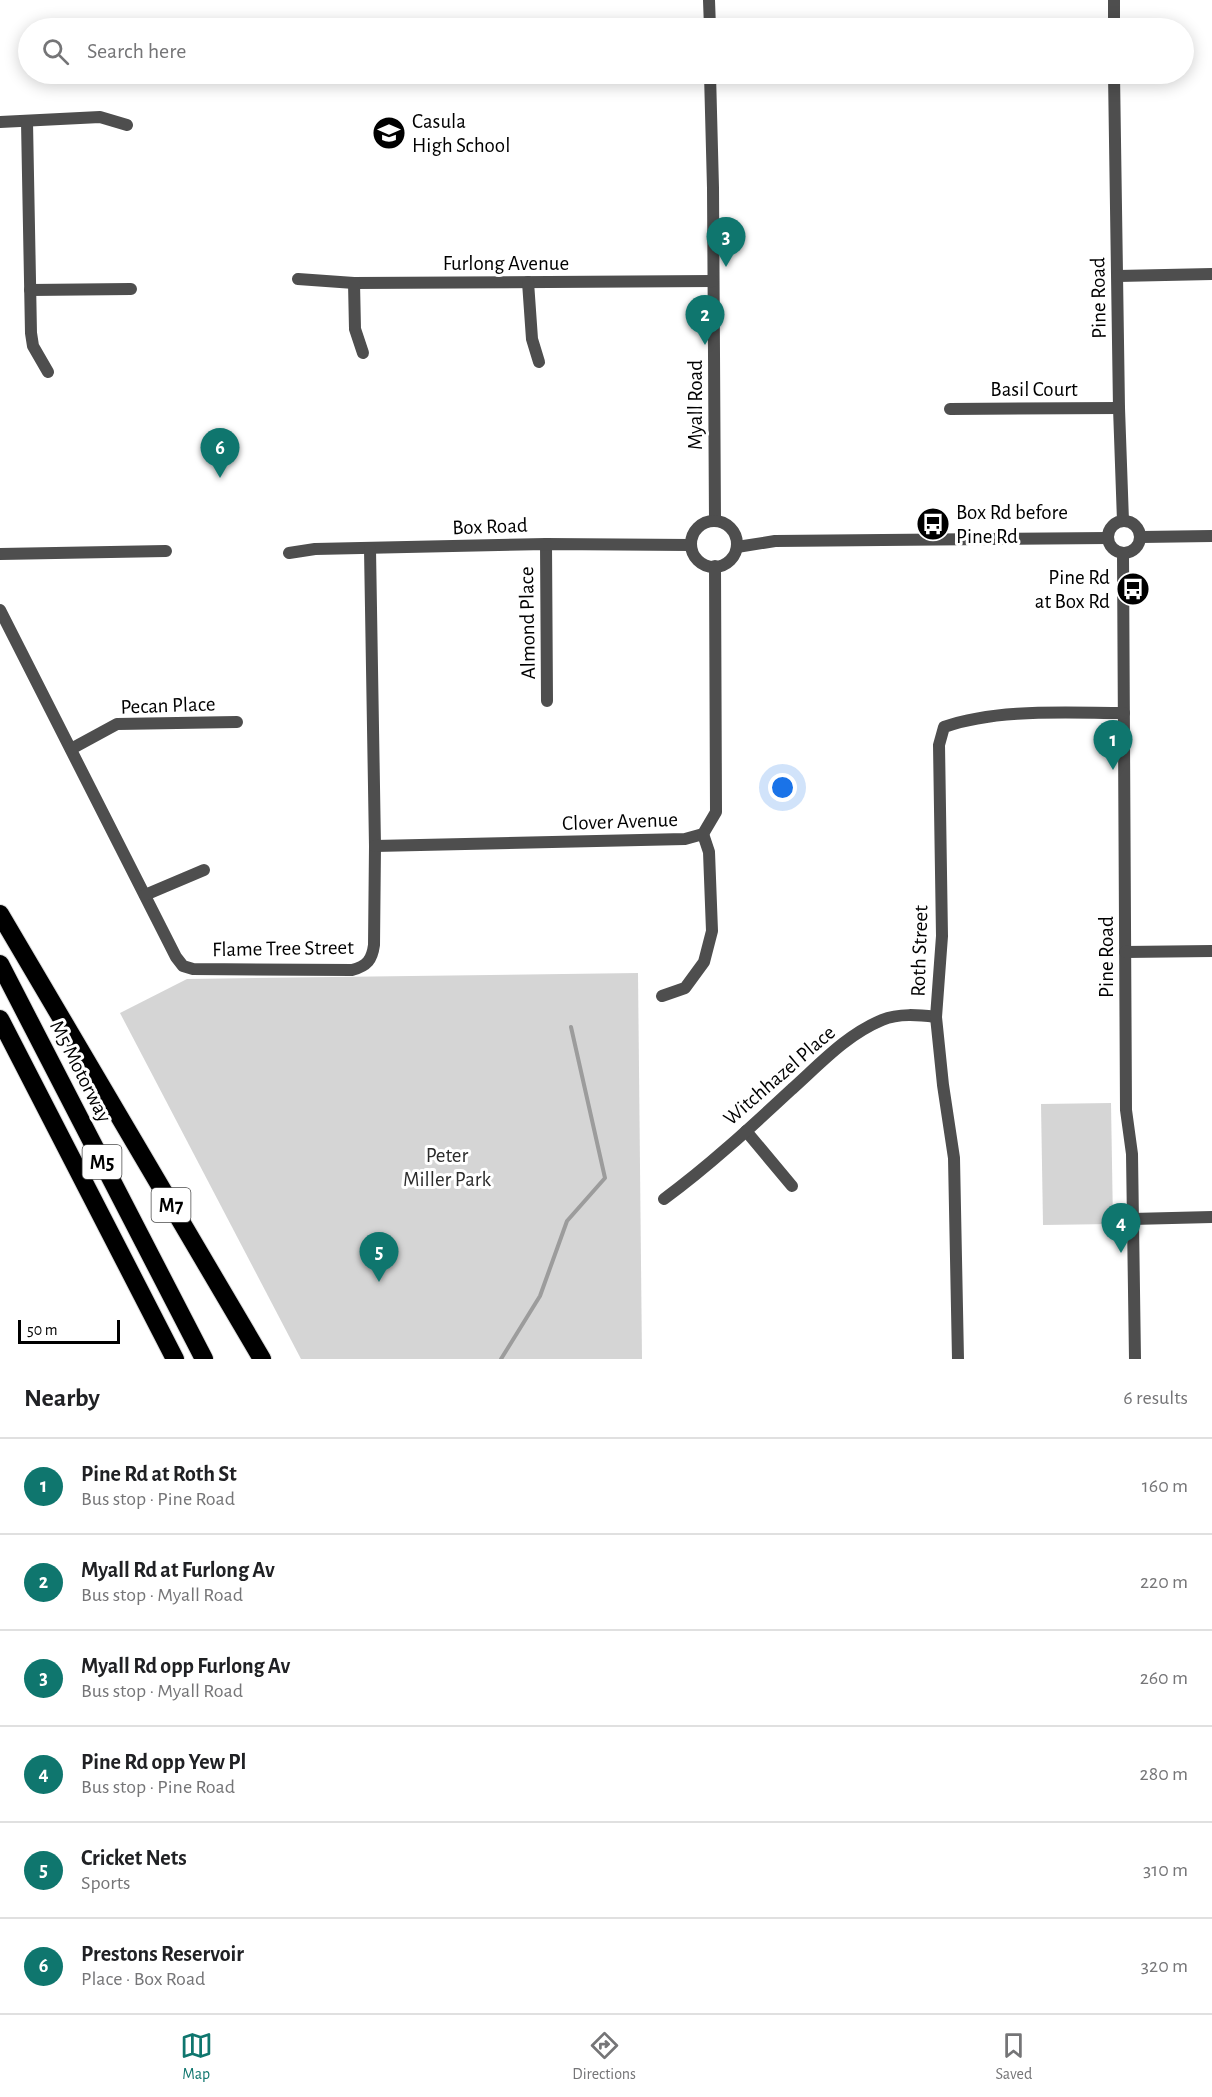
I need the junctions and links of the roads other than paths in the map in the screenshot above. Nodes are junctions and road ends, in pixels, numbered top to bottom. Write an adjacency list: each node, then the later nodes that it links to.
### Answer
1 (709, 0): 3 (street)
2 (1114, 0): 4 (street)
3 (710, 18)
4 (1114, 18)
5 (710, 84): 13 (street, Myall Road)
6 (1114, 84): 11 (street, Pine Road)
7 (0, 122): 8 (street)
8 (27, 122): 9 (street); 17 (street)
9 (127, 125)
10 (1212, 274): 11 (street)
11 (1118, 276): 21 (street, Pine Road)
12 (298, 279): 15 (street, Furlong Avenue)
13 (713, 281): 14 (street, Furlong Avenue); 23 (street, Myall Road)
14 (528, 282): 15 (street, Furlong Avenue); 19 (street)
15 (354, 283): 18 (street)
16 (131, 289): 17 (street)
17 (30, 290): 20 (street)
18 (363, 353)
19 (539, 362)
20 (48, 372)
21 (1119, 408): 22 (street, Basil Court); 24 (street, Pine Road)
22 (950, 409)
23 (715, 521): 29 (street); 30 (street)
24 (1123, 521): 26 (street); 27 (street)
25 (1212, 536): 26 (street)
26 (1141, 537): 35 (street)
27 (1108, 538): 30 (street); 35 (street)
28 (546, 544): 29 (street, Box Road); 31 (street, Box Road); 38 (street, Almond Place)
29 (691, 545): 36 (street)
30 (737, 547): 36 (street)
31 (370, 549): 33 (street, Box Road); 43 (street, Flame Tree Street)
32 (166, 551): 34 (street)
33 (289, 553)
34 (0, 554)
35 (1123, 554): 39 (street, Pine Road)
36 (715, 566): 42 (street, Clover Avenue)
37 (0, 610): 41 (street, Flame Tree Street)
38 (547, 701)
39 (1124, 712): 48 (street, Pine Road); 51 (street, Roth Street)
40 (237, 722): 41 (street, Pecan Place)
41 (71, 749): 45 (street, Flame Tree Street)
42 (703, 834): 43 (street, Clover Avenue); 50 (street)
43 (375, 846): 45 (street, Flame Tree Street)
44 (204, 870): 45 (street)
45 (145, 895)
46 (0, 914): 53 (highway)
47 (1212, 951): 48 (street)
48 (1125, 952): 58 (street, Pine Road)
49 (0, 964): 60 (highway, M5 Motorway / M5)
50 (662, 996)
51 (936, 1017): 54 (street, Witchhazel Place); 63 (street, Roth Street)
52 (0, 1019): 59 (highway, M5)
53 (80, 1052): 61 (highway, M7); 62 (highway)
54 (746, 1131): 55 (street); 56 (street, Witchhazel Place)
55 (792, 1186)
56 (664, 1198)
57 (1212, 1217): 58 (street)
58 (1132, 1219): 64 (street, Pine Road)
59 (175, 1359)
60 (204, 1359)
61 (262, 1359)
62 (274, 1359)
63 (958, 1359)
64 (1135, 1359)

